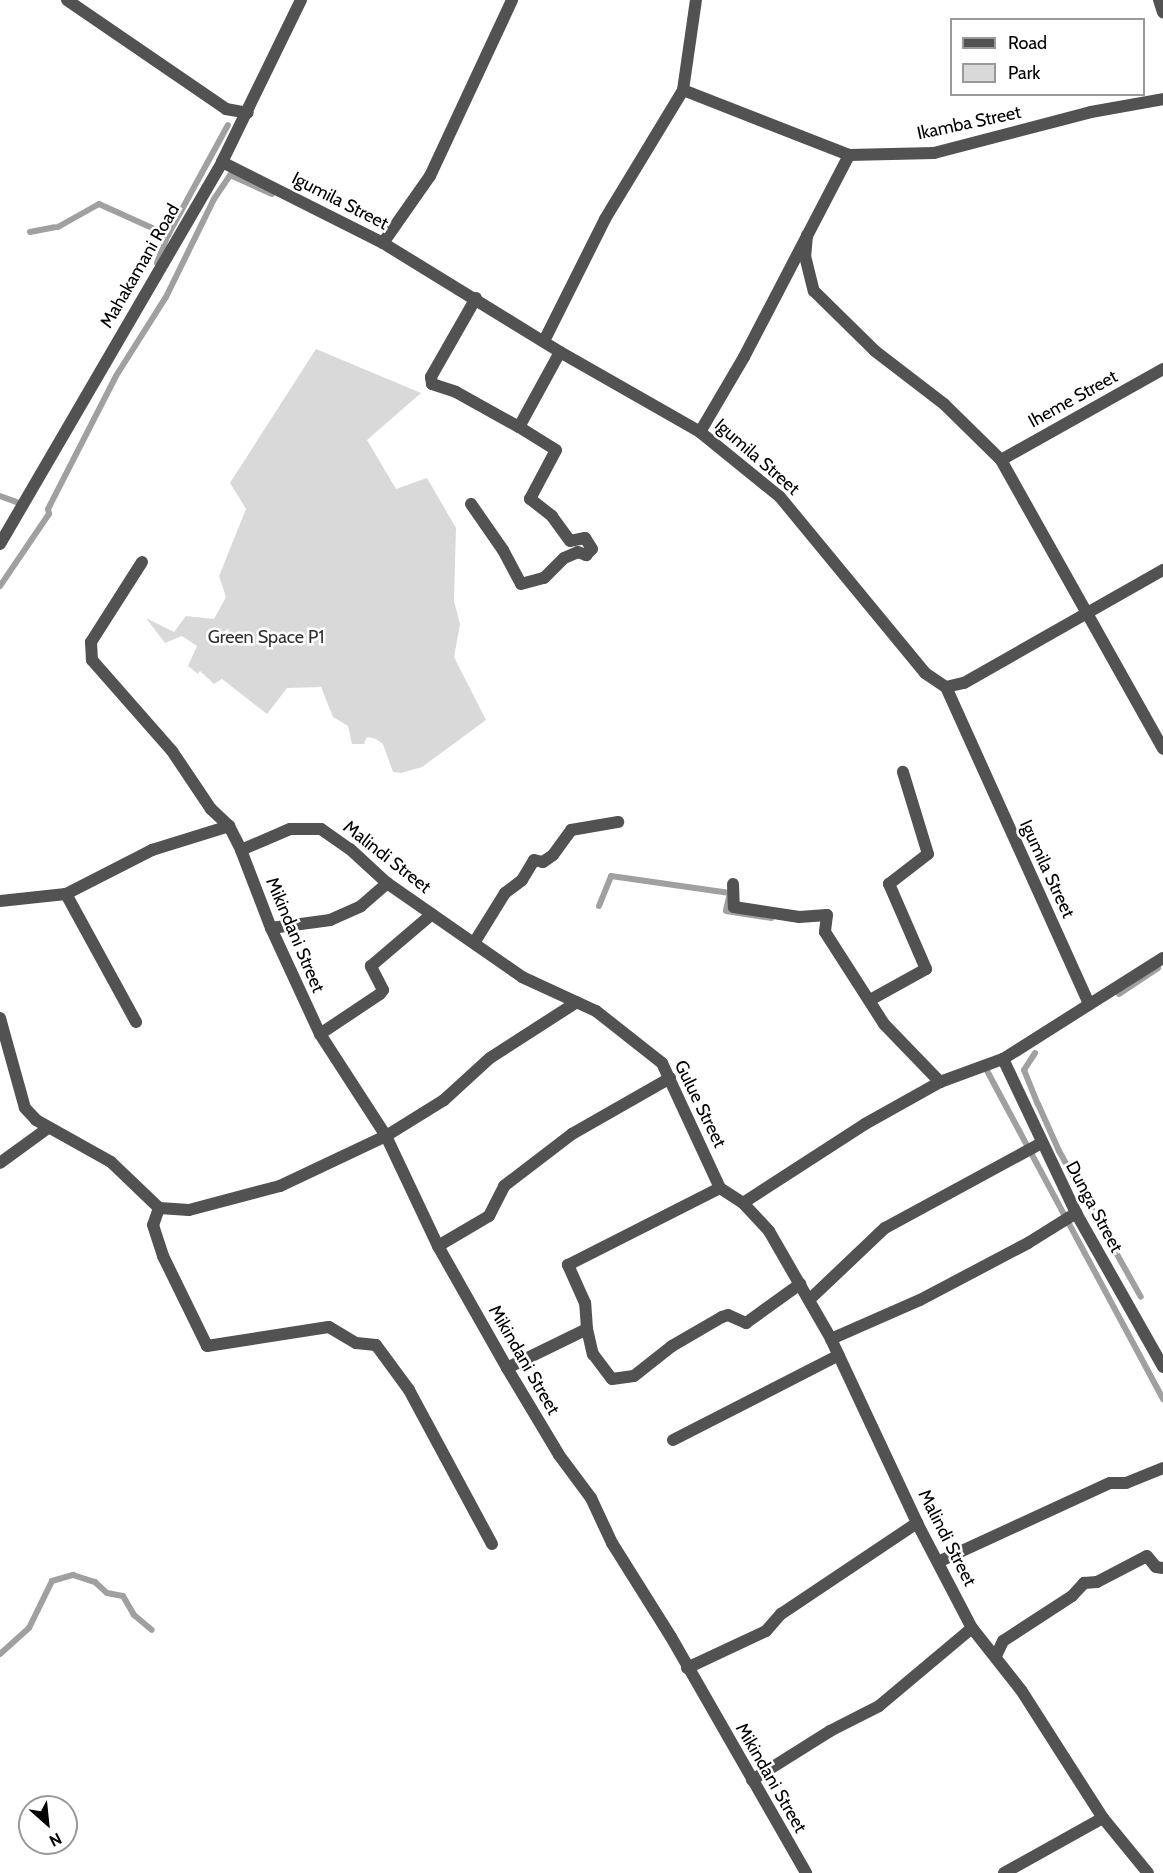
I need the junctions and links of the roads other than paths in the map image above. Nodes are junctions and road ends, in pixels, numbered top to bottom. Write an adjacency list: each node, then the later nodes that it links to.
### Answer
1 (67, 0): 9 (street)
2 (301, 0): 9 (street, Mahakamani Road)
3 (512, 0): 13 (street)
4 (696, 0): 7 (street)
5 (1159, 0): 6 (street)
6 (1163, 12)
7 (683, 90): 10 (street, Ikamba Street); 15 (street)
8 (1163, 99): 10 (street, Ikamba Street)
9 (248, 113): 11 (street, Mahakamani Road)
10 (849, 155): 12 (street)
11 (222, 162): 13 (street, Igumila Street); 22 (street, Mahakamani Road)
12 (807, 235): 19 (street); 20 (street)
13 (383, 243): 14 (street, Igumila Street)
14 (476, 298): 15 (street, Igumila Street); 18 (street)
15 (544, 341): 16 (street, Igumila Street)
16 (560, 352): 18 (street); 19 (street, Igumila Street)
17 (1163, 369): 20 (street, Iheme Street)
18 (519, 427): 21 (street)
19 (700, 432): 26 (street, Igumila Street)
20 (1000, 460): 25 (street)
21 (471, 504)
22 (0, 544)
23 (142, 562): 30 (street)
24 (1163, 570): 25 (street)
25 (1086, 611): 26 (street); 27 (street)
26 (946, 687): 42 (street, Igumila Street)
27 (1163, 749)
28 (903, 772): 40 (street)
29 (618, 822): 38 (street)
30 (230, 826): 31 (street); 34 (street)
31 (241, 850): 32 (street, Malindi Street); 37 (street, Mikindani Street)
32 (387, 883): 36 (street, Malindi Street); 37 (street)
33 (733, 884): 40 (street)
34 (66, 894): 35 (street); 44 (street)
35 (0, 902)
36 (432, 914): 38 (street, Malindi Street); 45 (street)
37 (271, 928): 45 (street, Mikindani Street)
38 (474, 943): 41 (street, Malindi Street)
39 (1163, 958): 42 (street)
40 (870, 1000): 48 (street)
41 (582, 1004): 47 (street, Gulue Street); 50 (street)
42 (1089, 1004): 46 (street)
43 (0, 1018): 49 (street)
44 (136, 1022)
45 (320, 1034): 50 (street, Mikindani Street)
46 (1003, 1059): 48 (street); 51 (street, Dunga Street)
47 (670, 1078): 53 (street, Gulue Street); 57 (street)
48 (940, 1082): 54 (street)
49 (48, 1128): 52 (street); 55 (street)
50 (386, 1136): 55 (street); 57 (street, Mikindani Street)
51 (1041, 1144): 56 (street, Dunga Street); 59 (street)
52 (0, 1163)
53 (720, 1188): 54 (street); 60 (street)
54 (743, 1203): 58 (street, Malindi Street)
55 (159, 1208): 68 (street)
56 (1076, 1213): 61 (street); 63 (street, Dunga Street)
57 (438, 1246): 64 (street, Mikindani Street)
58 (800, 1284): 59 (street, Malindi Street); 60 (street)
59 (809, 1300): 61 (street, Malindi Street)
60 (586, 1329): 64 (street)
61 (831, 1339): 62 (street, Malindi Street)
62 (839, 1355): 65 (street); 67 (street, Malindi Street)
63 (1163, 1367)
64 (507, 1368): 73 (street, Mikindani Street)
65 (673, 1440)
66 (1163, 1468): 69 (street)
67 (917, 1523): 69 (street, Malindi Street); 73 (street)
68 (492, 1544)
69 (938, 1562): 71 (street, Malindi Street)
70 (1163, 1568): 72 (street)
71 (972, 1628): 72 (street, Malindi Street); 74 (street)
72 (996, 1656): 75 (street, Malindi Street)
73 (687, 1668): 74 (street, Mikindani Street)
74 (752, 1780): 76 (street, Mikindani Street)
75 (1103, 1818): 77 (street); 78 (street, Malindi Street)
76 (806, 1873)
77 (1004, 1873)
78 (1148, 1873)

